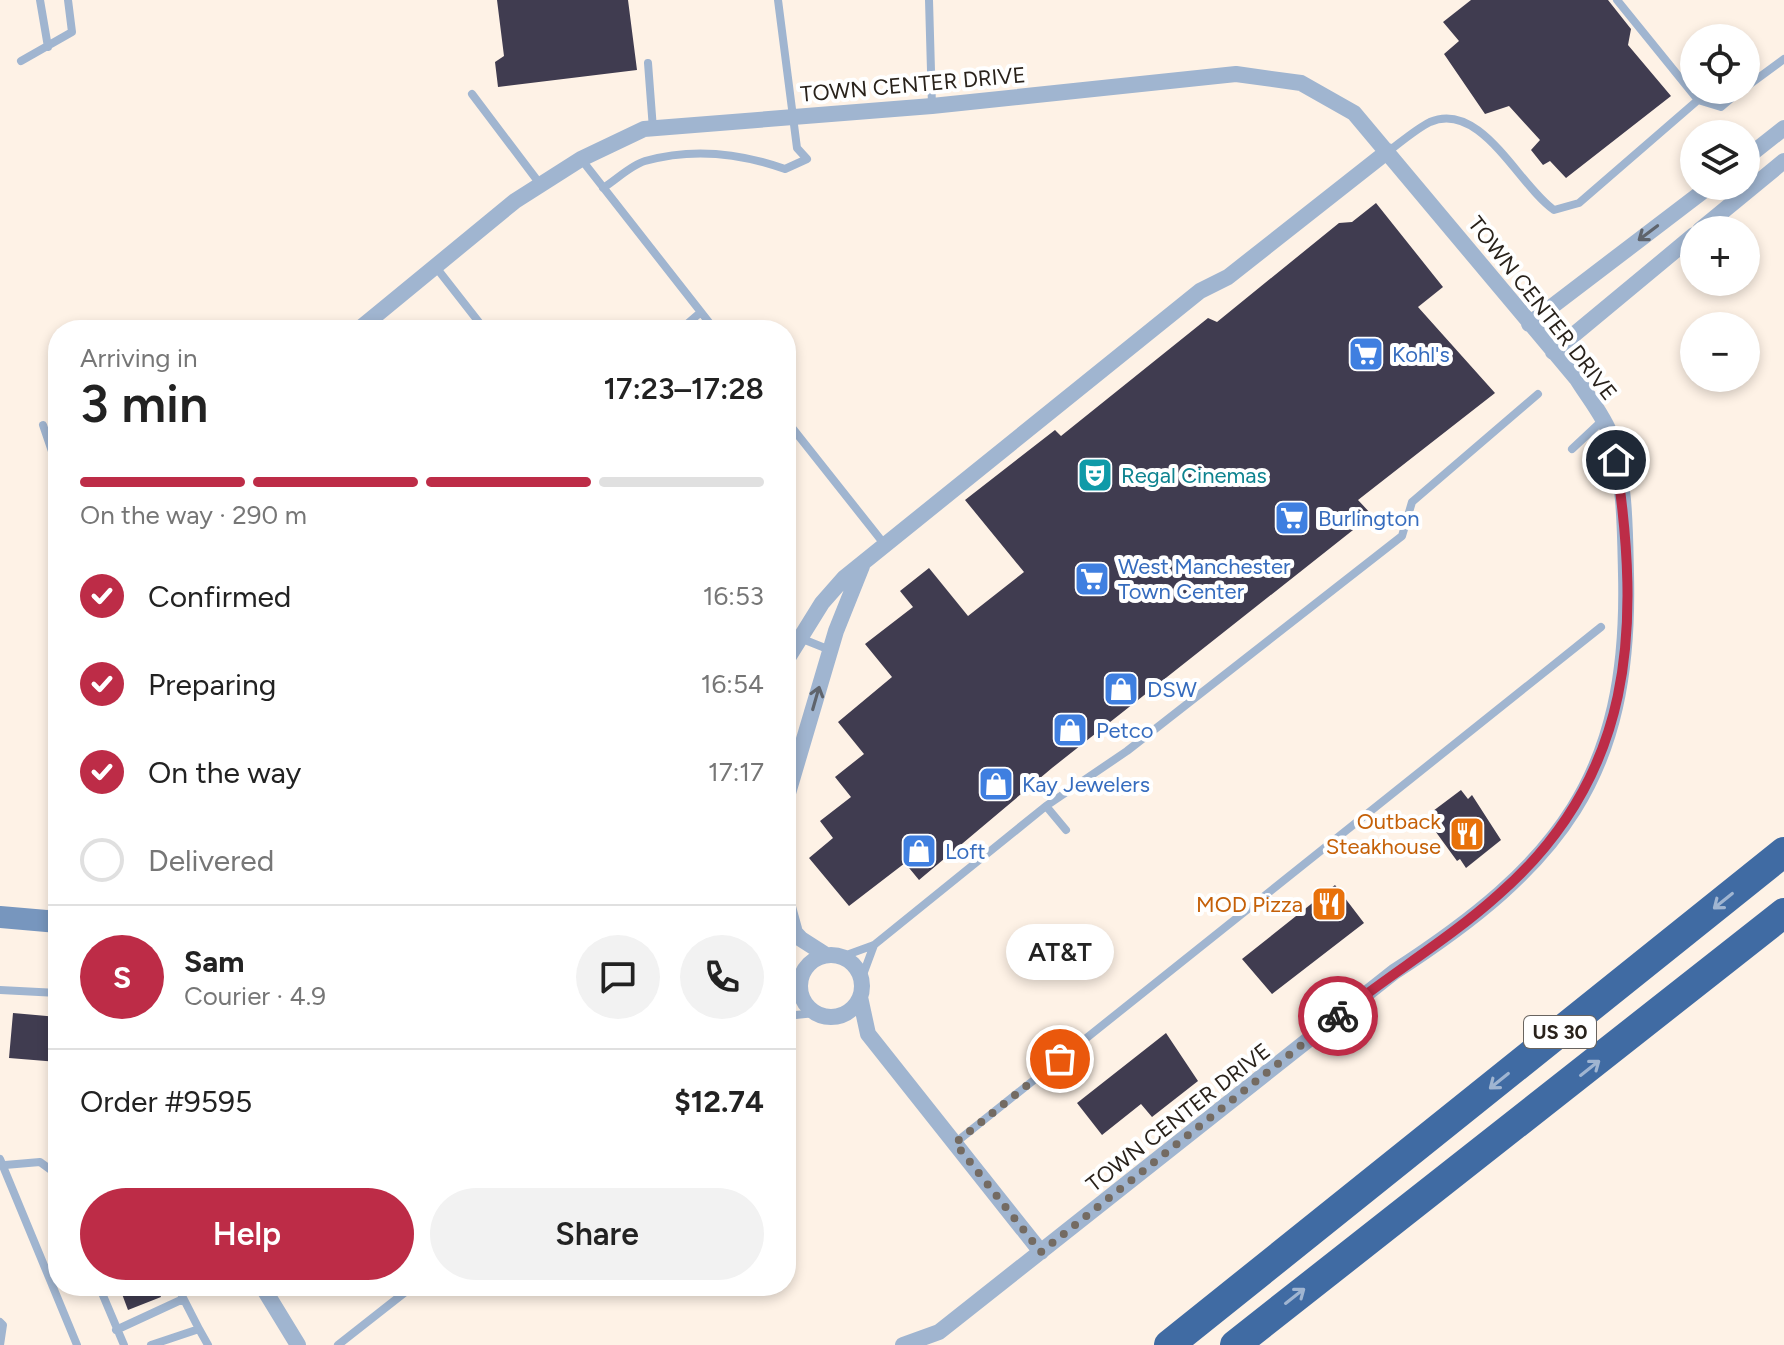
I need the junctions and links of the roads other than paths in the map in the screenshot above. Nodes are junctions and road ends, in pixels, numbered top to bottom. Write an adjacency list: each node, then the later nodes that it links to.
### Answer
1 (40, 0): 6 (lane)
2 (68, 0): 6 (lane)
3 (778, 0): 15 (lane)
4 (929, 0): 14 (lane)
5 (1617, 0): 11 (lane)
6 (48, 47): 8 (lane)
7 (1784, 59): 10 (lane)
8 (21, 61)
9 (648, 63): 17 (lane)
10 (1760, 76)
11 (1680, 78)
12 (472, 94): 22 (lane)
13 (1693, 104): 19 (lane)
14 (932, 106): 15 (street, TOWN CENTER DRIVE); 19 (street, TOWN CENTER DRIVE)
15 (795, 117): 17 (street, TOWN CENTER DRIVE); 23 (lane)
16 (1784, 128): 18 (street)
17 (653, 129): 20 (street, TOWN CENTER DRIVE)
18 (1760, 147)
19 (1388, 151): 33 (street, TOWN CENTER DRIVE); 41 (street)
20 (581, 159): 22 (street, TOWN CENTER DRIVE); 23 (lane)
21 (1784, 161): 25 (street)
22 (541, 185): 27 (street, TOWN CENTER DRIVE)
23 (603, 188): 28 (lane)
24 (1692, 200): 33 (street, one-way to 33)
25 (1717, 216)
26 (1680, 247): 34 (street)
27 (435, 266): 29 (street, TOWN CENTER DRIVE); 30 (lane)
28 (701, 312): 31 (lane); 32 (lane)
29 (370, 320)
30 (477, 320)
31 (692, 320)
32 (707, 320)
33 (1529, 324): 34 (street, TOWN CENTER DRIVE)
34 (1553, 352): 36 (street, TOWN CENTER DRIVE)
35 (1538, 394): 48 (lane)
36 (1603, 420): 40 (lane); 70 (street, TOWN CENTER DRIVE)
37 (43, 425): 39 (lane)
38 (796, 433): 41 (lane)
39 (48, 440)
40 (1572, 449)
41 (885, 545): 42 (street)
42 (862, 566): 44 (street); 46 (street)
43 (1601, 627): 66 (lane)
44 (800, 638): 45 (street); 46 (lane)
45 (796, 645)
46 (830, 650): 47 (street, one-way to 46)
47 (796, 766)
48 (1046, 806): 49 (lane); 56 (lane)
49 (1066, 830)
50 (1784, 852): 69 (highway, US 30 / US 30, one-way to 69)
51 (1784, 913): 93 (highway, US 30 / US 30, one-way to 51)
52 (0, 917): 53 (street)
53 (48, 921)
54 (796, 932): 57 (street)
55 (796, 942): 58 (street)
56 (874, 945): 57 (lane); 60 (lane)
57 (833, 956): 58 (street); 60 (street)
58 (802, 976): 59 (lane); 63 (street)
59 (796, 986)
60 (861, 989): 63 (street); 65 (street)
61 (0, 990): 62 (lane)
62 (48, 992)
63 (821, 1015): 64 (lane); 65 (street)
64 (796, 1016)
65 (868, 1034): 66 (street)
66 (955, 1143): 70 (street)
67 (2, 1162): 68 (lane); 71 (lane)
68 (48, 1170)
69 (1335, 1211): 91 (highway); 92 (highway, US 30 / US 30)
70 (1041, 1252): 90 (street, TOWN CENTER DRIVE)
71 (48, 1274)
72 (57, 1296): 84 (lane)
73 (103, 1296): 82 (lane)
74 (182, 1296): 77 (lane)
75 (268, 1296): 88 (street)
76 (400, 1296): 89 (lane)
77 (183, 1299): 79 (lane); 81 (lane)
78 (148, 1302): 79 (lane)
79 (153, 1313): 82 (lane)
80 (0, 1322): 83 (lane)
81 (199, 1329): 86 (lane); 87 (lane)
82 (116, 1330): 85 (lane)
83 (0, 1345)
84 (77, 1345)
85 (124, 1345)
86 (151, 1345)
87 (208, 1345)
88 (298, 1345)
89 (338, 1345)
90 (903, 1345)
91 (1147, 1345)
92 (1169, 1345)
93 (1235, 1345)

